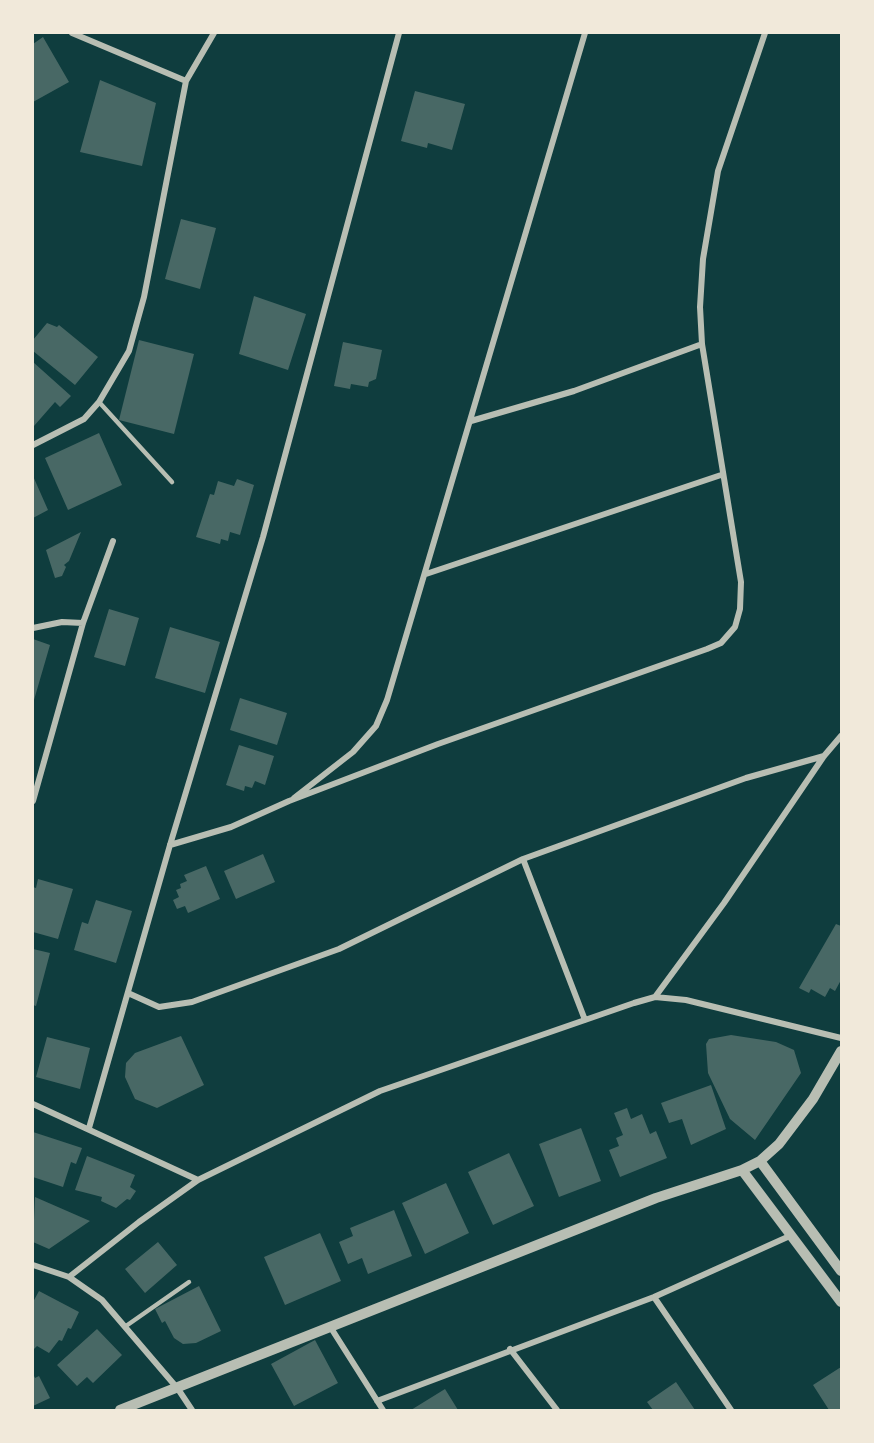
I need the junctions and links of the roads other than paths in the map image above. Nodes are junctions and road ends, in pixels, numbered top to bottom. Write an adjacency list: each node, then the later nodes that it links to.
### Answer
1 (72, 33): 6 (street)
2 (214, 33): 6 (street)
3 (399, 33): 21 (street)
4 (585, 33): 9 (street)
5 (765, 33): 7 (street)
6 (186, 81): 8 (street)
7 (702, 344): 9 (street); 11 (street)
8 (99, 402): 10 (street); 12 (lane)
9 (471, 421): 14 (street)
10 (33, 445)
11 (721, 475): 14 (street); 20 (street)
12 (172, 482)
13 (113, 541): 15 (street)
14 (426, 574): 20 (street)
15 (83, 623): 16 (street); 19 (street)
16 (33, 628)
17 (841, 736): 18 (street)
18 (824, 756): 22 (street); 24 (street)
19 (33, 801)
20 (289, 801): 21 (street)
21 (170, 845): 23 (street)
22 (523, 859): 23 (street); 25 (street)
23 (128, 993): 29 (street)
24 (655, 997): 25 (street); 26 (street)
25 (585, 1020): 32 (street)
26 (841, 1038)
27 (841, 1051): 30 (street)
28 (33, 1104): 29 (street)
29 (89, 1128): 32 (street)
30 (760, 1161): 31 (street); 35 (street)
31 (742, 1170): 33 (street); 41 (street)
32 (198, 1180): 36 (street)
33 (793, 1235): 38 (street); 39 (street)
34 (33, 1265): 36 (street)
35 (841, 1271)
36 (69, 1277): 40 (street)
37 (189, 1282): 40 (lane)
38 (654, 1297): 42 (street); 49 (street)
39 (841, 1302)
40 (126, 1326): 43 (street)
41 (331, 1328): 43 (street); 44 (street)
42 (510, 1349): 44 (street); 48 (street)
43 (178, 1389): 45 (street); 46 (street)
44 (377, 1401): 47 (street)
45 (120, 1410)
46 (192, 1410)
47 (383, 1410)
48 (557, 1410)
49 (731, 1410)

